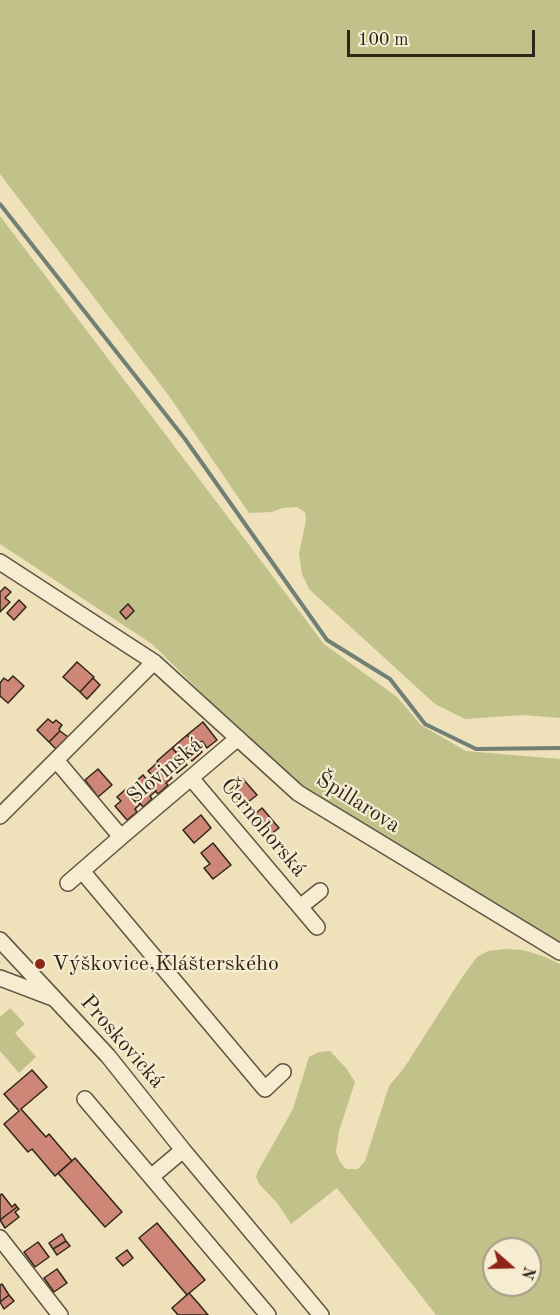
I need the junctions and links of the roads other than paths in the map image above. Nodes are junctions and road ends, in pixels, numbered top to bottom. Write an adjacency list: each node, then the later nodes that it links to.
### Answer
1 (0, 562): 2 (street, Špillarova)
2 (154, 662): 3 (street, Špillarova); 4 (street)
3 (238, 738): 5 (street, Slovinská); 14 (street, Špillarova)
4 (56, 760): 6 (street); 7 (street, Slovinská)
5 (191, 778): 7 (street, Slovinská); 11 (street, Černohorská)
6 (0, 816)
7 (121, 837): 8 (street, Slovinská)
8 (82, 871): 9 (street, Slovinská); 17 (street)
9 (68, 883)
10 (320, 891): 11 (street, Černohorská)
11 (300, 907): 12 (street, Černohorská)
12 (317, 927)
13 (0, 940): 16 (street, Proskovická)
14 (560, 952)
15 (0, 978): 16 (street)
16 (55, 999): 19 (street, Proskovická)
17 (283, 1072)
18 (85, 1099): 20 (street)
19 (183, 1150): 20 (street); 24 (street, Proskovická)
20 (151, 1177): 23 (street)
21 (0, 1238): 22 (street)
22 (60, 1315)
23 (268, 1315)
24 (321, 1315)

